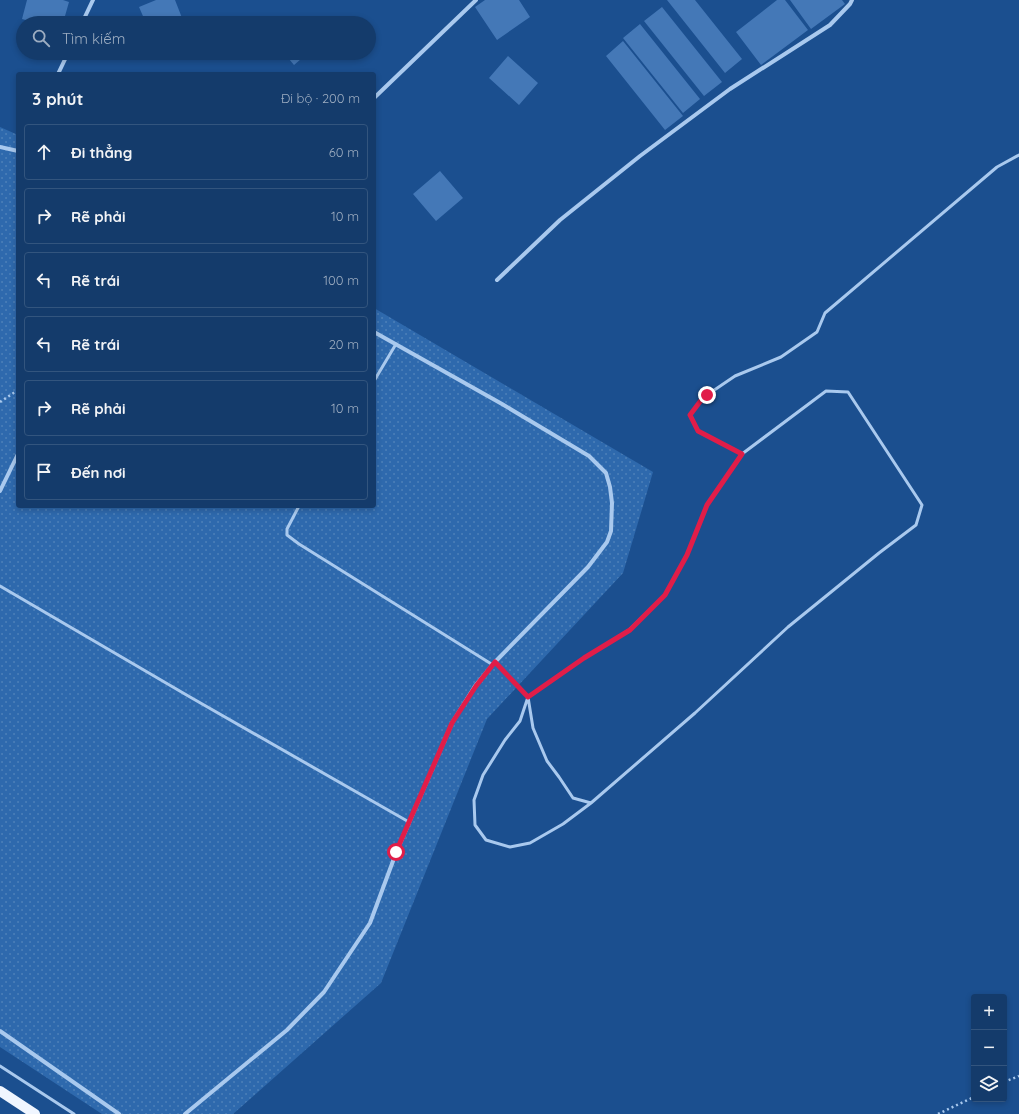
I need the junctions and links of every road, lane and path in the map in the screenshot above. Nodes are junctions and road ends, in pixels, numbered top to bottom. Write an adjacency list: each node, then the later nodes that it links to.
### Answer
1 (93, 0): 4 (street)
2 (476, 0): 7 (street)
3 (852, 0): 11 (street)
4 (85, 16)
5 (65, 60): 6 (street)
6 (59, 72)
7 (376, 96)
8 (0, 147): 9 (street)
9 (16, 151)
10 (1019, 155): 17 (lane)
11 (497, 280)
12 (376, 333): 13 (street)
13 (396, 344): 14 (lane); 22 (street)
14 (376, 378)
15 (16, 391): 16 (path)
16 (0, 402)
17 (742, 454): 23 (lane); 24 (lane)
18 (16, 458): 19 (street)
19 (0, 491)
20 (299, 508): 22 (lane)
21 (0, 586): 25 (lane)
22 (494, 663): 23 (lane); 25 (street)
23 (528, 697): 24 (lane); 24 (lane)
24 (591, 803)
25 (409, 822): 35 (street)
26 (0, 1031): 34 (street)
27 (0, 1066): 33 (lane)
28 (1019, 1076): 29 (path)
29 (1007, 1081)
30 (0, 1091): 32 (main road)
31 (971, 1098): 36 (path)
32 (35, 1114)
33 (74, 1114)
34 (119, 1114)
35 (186, 1114)
36 (938, 1114)

